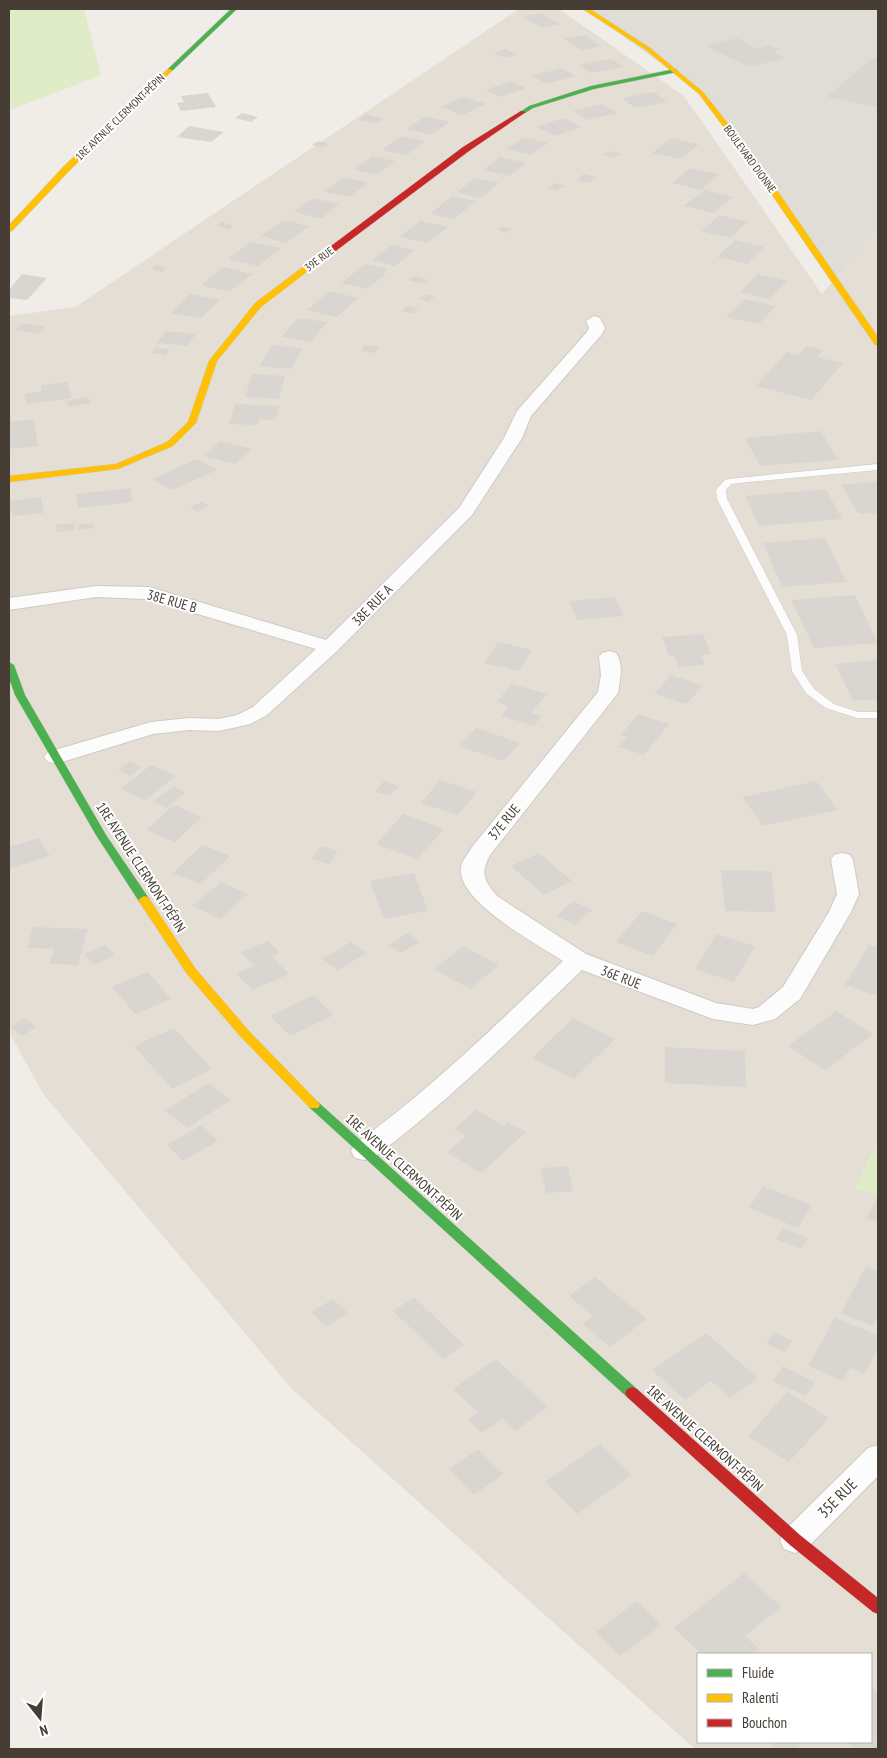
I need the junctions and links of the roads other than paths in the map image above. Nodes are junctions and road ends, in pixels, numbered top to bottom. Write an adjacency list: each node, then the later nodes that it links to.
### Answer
1 (234, 9): 4 (street, 1RE AVENUE CLERMONT-PÉPIN)
2 (586, 9): 3 (street, BOULEVARD DIONNE)
3 (675, 71): 6 (street, BOULEVARD DIONNE); 8 (street, 39E RUE)
4 (9, 229)
5 (594, 321): 10 (street, 38E RUE A)
6 (878, 343)
7 (878, 467): 13 (lane)
8 (9, 479)
9 (9, 604): 10 (street, 38E RUE B)
10 (330, 648): 14 (street, 38E RUE A)
11 (609, 657): 16 (street, 37E RUE)
12 (9, 665): 14 (street, 1RE AVENUE CLERMONT-PÉPIN)
13 (878, 715)
14 (56, 757): 17 (street, 1RE AVENUE CLERMONT-PÉPIN)
15 (842, 860): 16 (street, 36E RUE)
16 (578, 960): 17 (street)
17 (364, 1151): 19 (street, 1RE AVENUE CLERMONT-PÉPIN)
18 (878, 1457): 19 (street, 35E RUE)
19 (795, 1540): 20 (street, 1RE AVENUE CLERMONT-PÉPIN)
20 (878, 1608)

